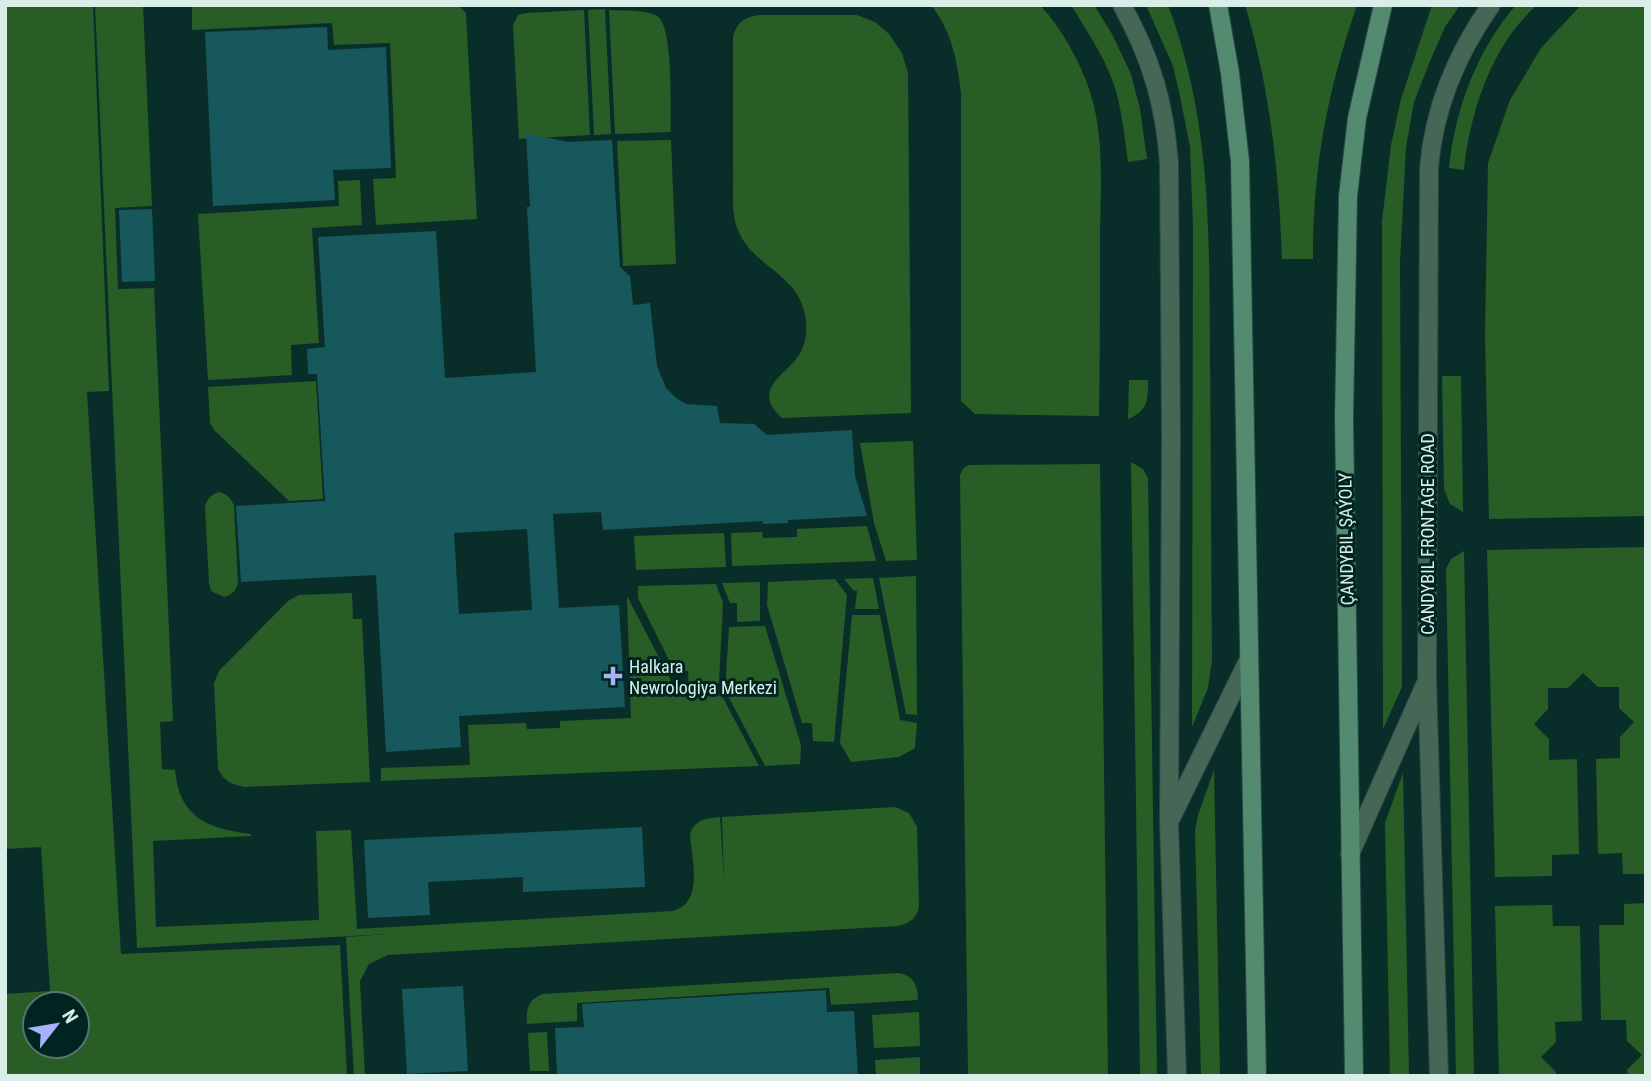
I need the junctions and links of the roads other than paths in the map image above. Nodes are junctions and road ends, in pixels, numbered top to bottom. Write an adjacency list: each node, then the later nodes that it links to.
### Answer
1 (1122, 5): 7 (street)
2 (1219, 5): 5 (main road)
3 (1383, 5): 8 (main road, ÇANDYBIL ŞAÝOLY)
4 (1491, 5): 6 (street, CANDYBIL FRONTAGE ROAD)
5 (1248, 661): 7 (street); 10 (main road)
6 (1427, 679): 8 (street); 12 (street, CANDYBIL FRONTAGE ROAD)
7 (1169, 822): 9 (street)
8 (1350, 854): 11 (main road, ÇANDYBIL ŞAÝOLY)
9 (1177, 1076)
10 (1257, 1076)
11 (1354, 1076)
12 (1439, 1076)

